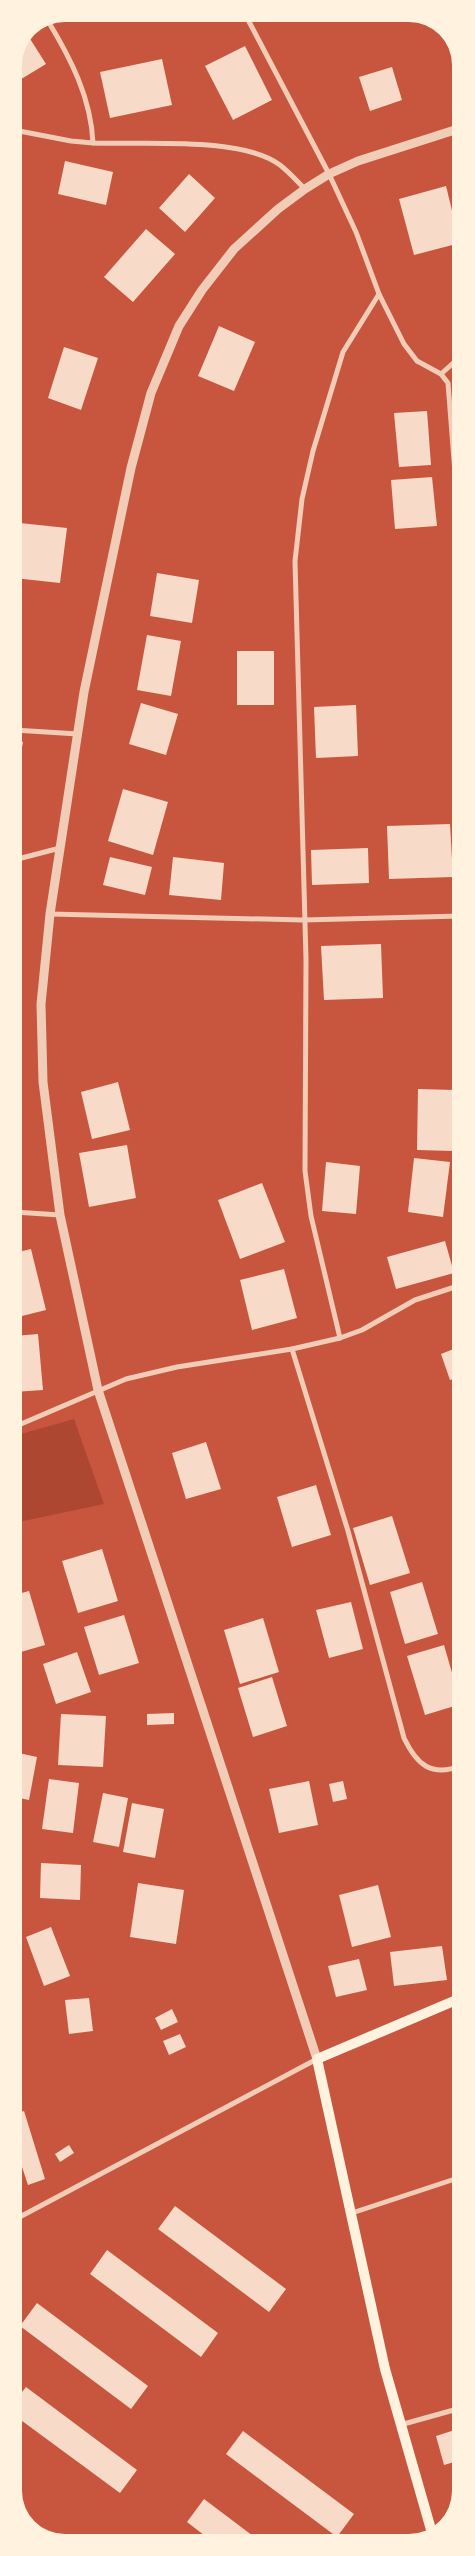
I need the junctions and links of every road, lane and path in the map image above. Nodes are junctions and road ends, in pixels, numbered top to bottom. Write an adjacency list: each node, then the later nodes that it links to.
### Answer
1 (249, 23): 6 (street)
2 (50, 26): 5 (street)
3 (452, 131): 6 (street)
4 (22, 132): 5 (street)
5 (93, 143): 7 (street)
6 (329, 174): 7 (street); 8 (street)
7 (305, 189): 13 (street)
8 (379, 294): 10 (street); 18 (street)
9 (452, 364): 10 (street)
10 (441, 374): 11 (street)
11 (452, 452)
12 (22, 731): 13 (street)
13 (78, 734): 14 (street)
14 (60, 848): 15 (street); 16 (street)
15 (22, 858)
16 (50, 914): 18 (street); 20 (street)
17 (452, 916): 18 (street)
18 (303, 920): 22 (street)
19 (22, 1213): 20 (street)
20 (60, 1215): 24 (street)
21 (452, 1288): 22 (street)
22 (340, 1338): 23 (street)
23 (292, 1349): 24 (street); 26 (street)
24 (98, 1390): 25 (street); 28 (street)
25 (23, 1423)
26 (452, 1768)
27 (452, 2002): 28 (main road)
28 (316, 2059): 30 (main road); 31 (street)
29 (452, 2180): 30 (street)
30 (352, 2213): 33 (main road)
31 (23, 2215)
32 (452, 2410): 33 (street)
33 (400, 2424): 34 (main road)
34 (431, 2528)

